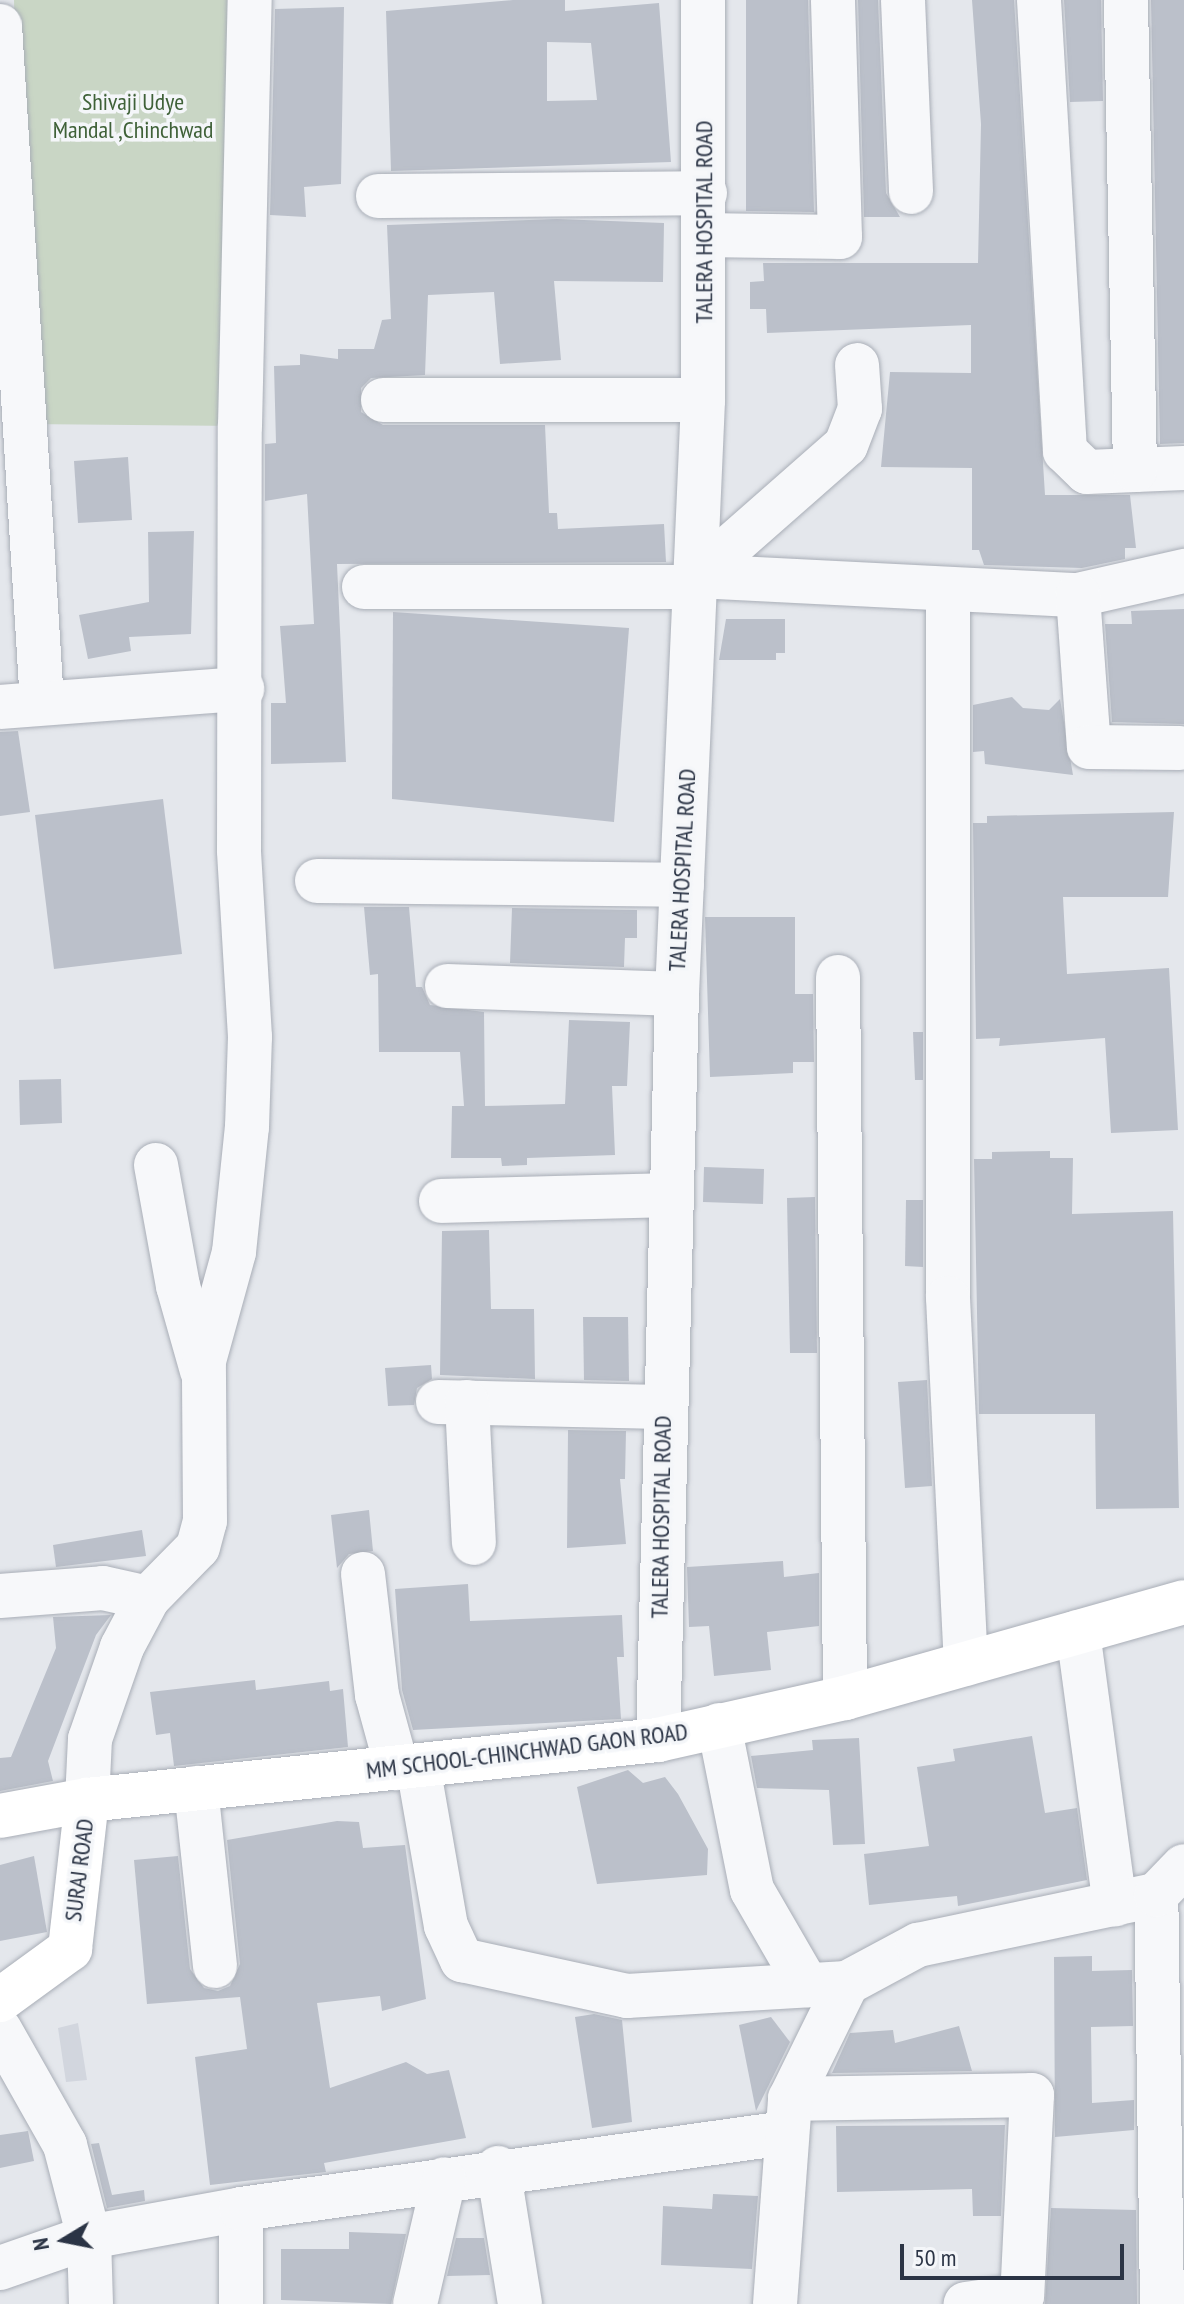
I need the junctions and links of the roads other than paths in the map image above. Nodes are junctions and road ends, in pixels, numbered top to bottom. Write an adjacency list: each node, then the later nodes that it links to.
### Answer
1 (250, 0): 21 (street)
2 (703, 0): 10 (street, TALERA HOSPITAL ROAD)
3 (833, 0): 10 (street)
4 (903, 0): 8 (street)
5 (1039, 0): 15 (street)
6 (1126, 0): 15 (street)
7 (0, 26): 22 (street)
8 (911, 192)
9 (378, 196): 10 (street)
10 (705, 214): 13 (street, TALERA HOSPITAL ROAD)
11 (857, 365): 17 (street)
12 (383, 400): 13 (street)
13 (703, 400): 17 (street, TALERA HOSPITAL ROAD)
14 (1184, 468): 15 (street)
15 (1135, 470)
16 (1184, 571): 20 (street)
17 (696, 582): 18 (street); 19 (street); 25 (street, TALERA HOSPITAL ROAD)
18 (364, 587)
19 (948, 589): 20 (street); 40 (street)
20 (1093, 606): 23 (street)
21 (242, 689): 22 (street); 32 (street)
22 (21, 705)
23 (1180, 748)
24 (317, 881): 25 (street)
25 (682, 885): 28 (street, TALERA HOSPITAL ROAD)
26 (838, 977): 41 (street)
27 (447, 986): 28 (street)
28 (677, 994): 30 (street, TALERA HOSPITAL ROAD)
29 (156, 1165): 32 (street)
30 (670, 1195): 31 (street); 33 (street, TALERA HOSPITAL ROAD)
31 (441, 1201)
32 (204, 1377): 37 (street)
33 (663, 1407): 34 (street); 43 (street, TALERA HOSPITAL ROAD)
34 (474, 1543)
35 (363, 1574): 44 (street)
36 (0, 1596): 37 (street)
37 (148, 1598): 46 (street)
38 (1184, 1602): 39 (main road, MM SCHOOL-CHINCHWAD GAON ROAD)
39 (1078, 1632): 40 (main road, MM SCHOOL-CHINCHWAD GAON ROAD); 48 (street)
40 (966, 1664): 41 (main road, MM SCHOOL-CHINCHWAD GAON ROAD)
41 (845, 1698): 42 (main road, MM SCHOOL-CHINCHWAD GAON ROAD)
42 (719, 1725): 43 (main road, MM SCHOOL-CHINCHWAD GAON ROAD); 51 (street)
43 (658, 1740): 44 (main road, MM SCHOOL-CHINCHWAD GAON ROAD)
44 (408, 1767): 45 (main road, MM SCHOOL-CHINCHWAD GAON ROAD); 51 (street)
45 (196, 1788): 46 (main road, MM SCHOOL-CHINCHWAD GAON ROAD); 49 (street)
46 (87, 1800): 47 (main road, MM SCHOOL-CHINCHWAD GAON ROAD); 52 (main road, SURAJ ROAD)
47 (0, 1816)
48 (1152, 1888): 50 (street); 51 (street)
49 (215, 1966)
50 (1171, 1975): 66 (street)
51 (827, 1984): 54 (street)
52 (0, 2000)
53 (7, 2050): 58 (street)
54 (788, 2116): 55 (street); 64 (street); 65 (street)
55 (498, 2168): 56 (street); 63 (street)
56 (444, 2179): 57 (street); 62 (street)
57 (241, 2209): 58 (street); 61 (street)
58 (89, 2237): 59 (street); 60 (street)
59 (0, 2268)
60 (91, 2304)
61 (241, 2304)
62 (415, 2304)
63 (520, 2304)
64 (775, 2304)
65 (966, 2304)
66 (1162, 2304)

